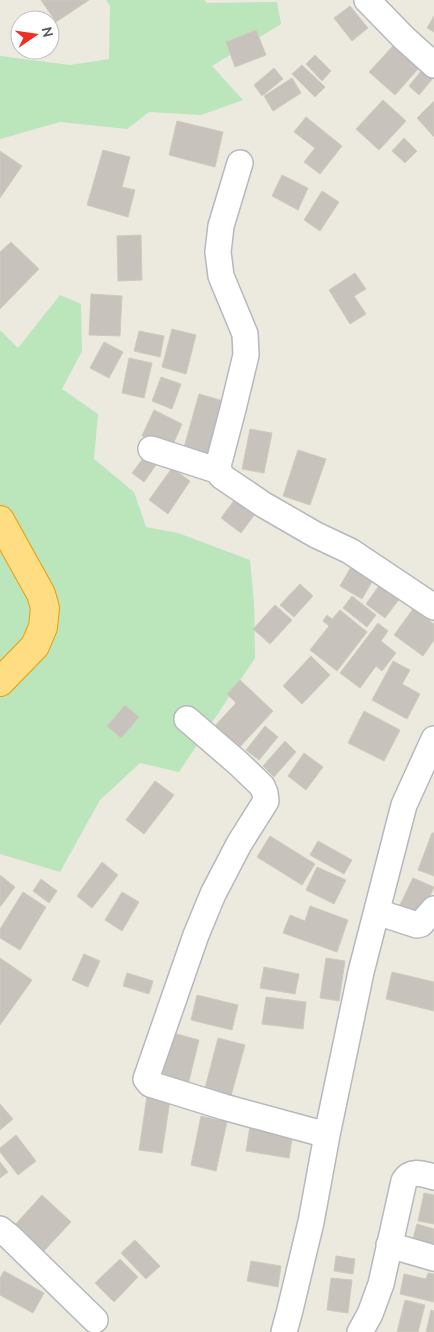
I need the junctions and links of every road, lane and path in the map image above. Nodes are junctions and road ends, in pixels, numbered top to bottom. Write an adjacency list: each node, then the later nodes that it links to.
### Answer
1 (367, 0): 2 (street)
2 (434, 65)
3 (240, 163): 5 (street)
4 (151, 449): 5 (street)
5 (219, 471): 7 (street)
6 (0, 520): 8 (highway)
7 (434, 607)
8 (0, 682)
9 (187, 719): 13 (street)
10 (434, 739): 12 (street)
11 (434, 909): 12 (street)
12 (377, 912): 13 (street)
13 (327, 1135): 19 (street)
14 (434, 1177): 16 (street)
15 (0, 1229): 18 (street)
16 (389, 1245): 17 (street); 20 (street)
17 (434, 1258)
18 (95, 1320)
19 (284, 1332)
20 (360, 1332)

